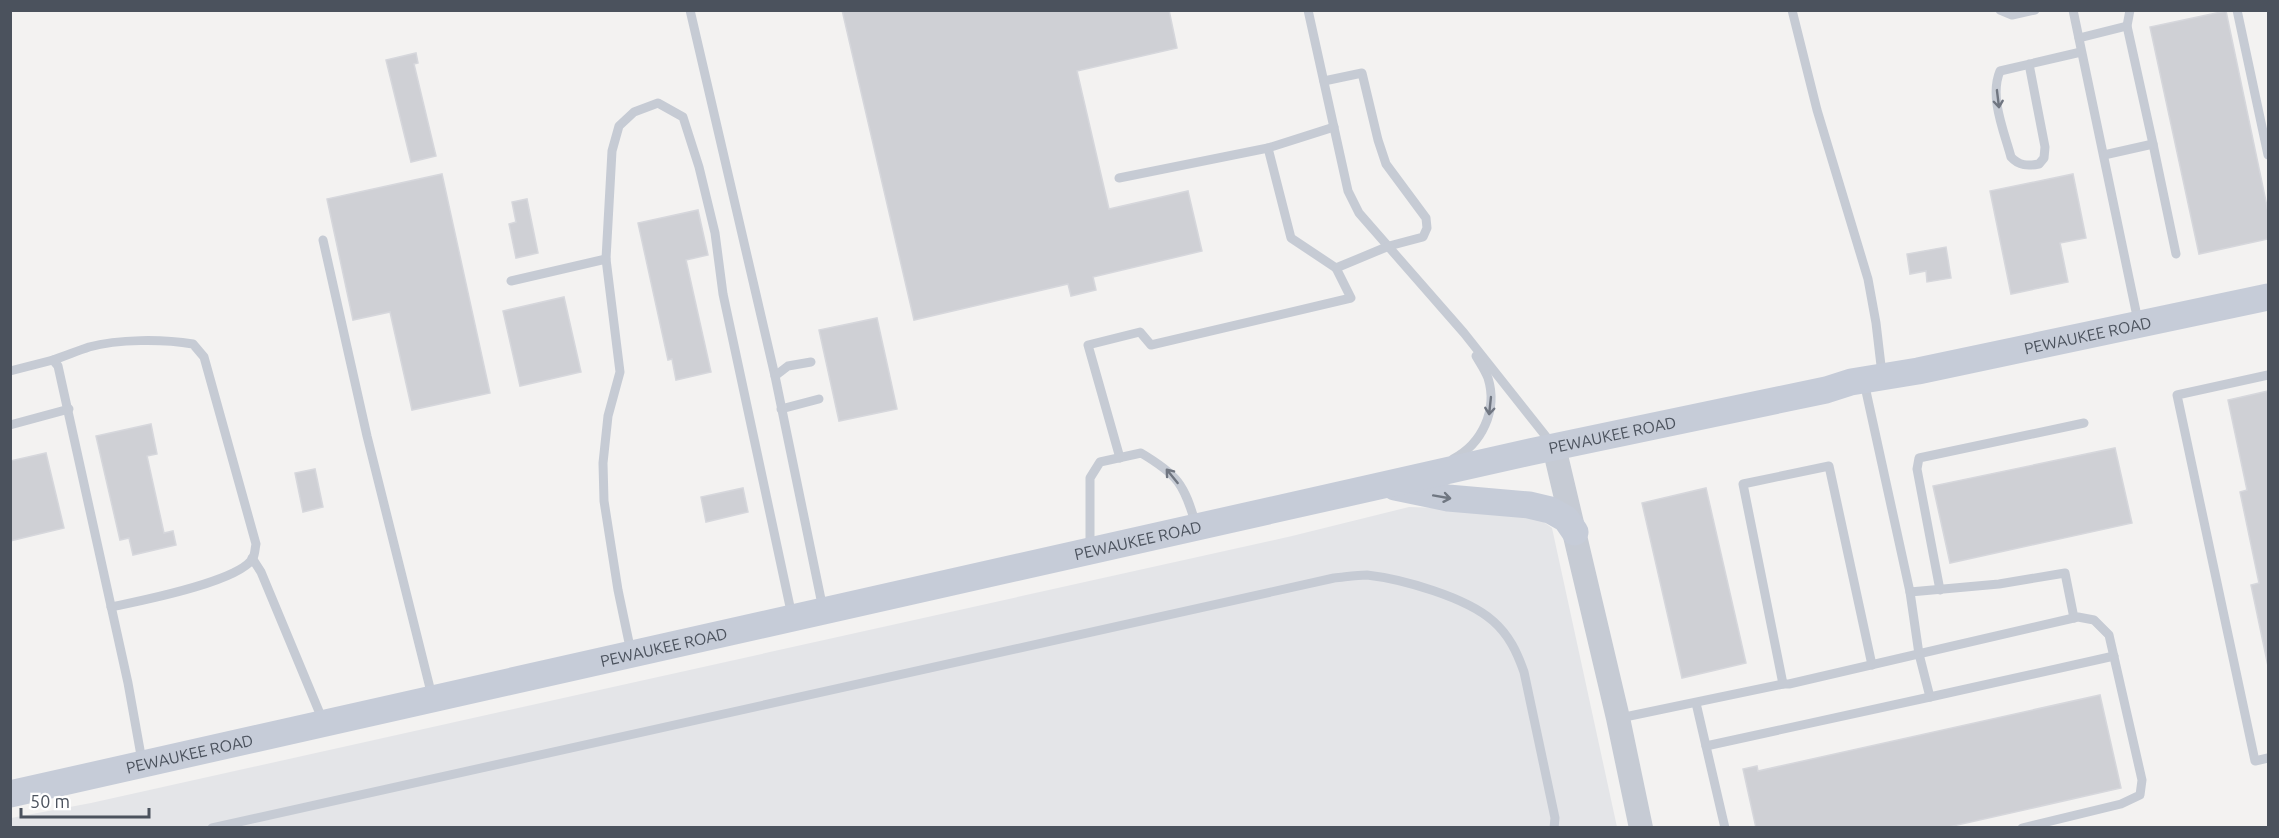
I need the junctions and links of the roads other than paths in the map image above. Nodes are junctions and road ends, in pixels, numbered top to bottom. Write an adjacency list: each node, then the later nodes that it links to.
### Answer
1 (690, 10): 33 (lane)
2 (1308, 10): 13 (lane)
3 (1792, 10): 34 (lane)
4 (2000, 10): 8 (lane)
5 (2073, 10): 10 (lane)
6 (2130, 10): 9 (lane)
7 (2237, 10): 18 (lane)
8 (2031, 11)
9 (2127, 26): 10 (lane); 15 (lane)
10 (2079, 38): 11 (lane)
11 (2082, 52): 12 (lane); 17 (lane)
12 (2029, 64): 12 (lane, one-way to 12)
13 (1324, 81): 14 (lane); 21 (lane)
14 (1334, 127): 16 (lane); 21 (lane)
15 (2153, 144): 17 (lane); 22 (lane)
16 (1268, 148): 19 (lane); 24 (lane)
17 (2104, 155): 27 (lane)
18 (2268, 155)
19 (1119, 178)
20 (323, 240): 59 (lane)
21 (1389, 246): 24 (lane); 28 (lane)
22 (2176, 254)
23 (606, 259): 25 (lane); 51 (lane); 53 (lane)
24 (1336, 268): 41 (lane)
25 (511, 281)
26 (2268, 297): 27 (main road, PEWAUKEE ROAD)
27 (2139, 324): 34 (main road, PEWAUKEE ROAD)
28 (1464, 333): 40 (lane); 42 (lane, one-way to 42)
29 (53, 360): 31 (lane); 36 (lane); 46 (lane)
30 (811, 362): 33 (lane)
31 (10, 371)
32 (2268, 375): 64 (lane)
33 (775, 376): 37 (lane)
34 (1873, 378): 40 (main road, PEWAUKEE ROAD); 48 (lane)
35 (819, 399): 37 (lane)
36 (69, 409): 39 (lane); 49 (lane)
37 (781, 409): 50 (lane)
38 (2084, 423): 47 (lane)
39 (10, 425)
40 (1554, 447): 42 (main road, PEWAUKEE ROAD); 44 (street)
41 (1120, 458): 43 (lane, one-way to 41); 45 (lane)
42 (1396, 483): 43 (main road, PEWAUKEE ROAD); 44 (main road, one-way to 44)
43 (1197, 527): 45 (main road, PEWAUKEE ROAD)
44 (1575, 532): 61 (street)
45 (1090, 551): 50 (main road, PEWAUKEE ROAD)
46 (252, 558): 49 (lane); 62 (lane)
47 (1940, 590): 48 (lane); 52 (lane)
48 (1910, 592): 54 (lane)
49 (111, 607): 65 (lane)
50 (823, 611): 51 (main road, PEWAUKEE ROAD)
51 (792, 618): 53 (main road, PEWAUKEE ROAD)
52 (2074, 618): 54 (lane); 55 (lane)
53 (632, 654): 59 (main road, PEWAUKEE ROAD)
54 (1919, 654): 56 (lane); 58 (lane)
55 (2114, 656): 58 (lane); 71 (lane)
56 (1872, 665): 57 (lane); 57 (lane)
57 (1783, 684): 60 (lane)
58 (1930, 697): 63 (lane)
59 (433, 699): 62 (main road, PEWAUKEE ROAD)
60 (1696, 703): 61 (lane); 63 (lane)
61 (1618, 718): 69 (street)
62 (324, 723): 65 (main road, PEWAUKEE ROAD)
63 (1706, 746): 70 (lane)
64 (2268, 758)
65 (142, 764): 66 (main road, PEWAUKEE ROAD)
66 (10, 794)
67 (212, 828): 68 (lane)
68 (1554, 828)
69 (1641, 828)
70 (1725, 828)
71 (2022, 828)

